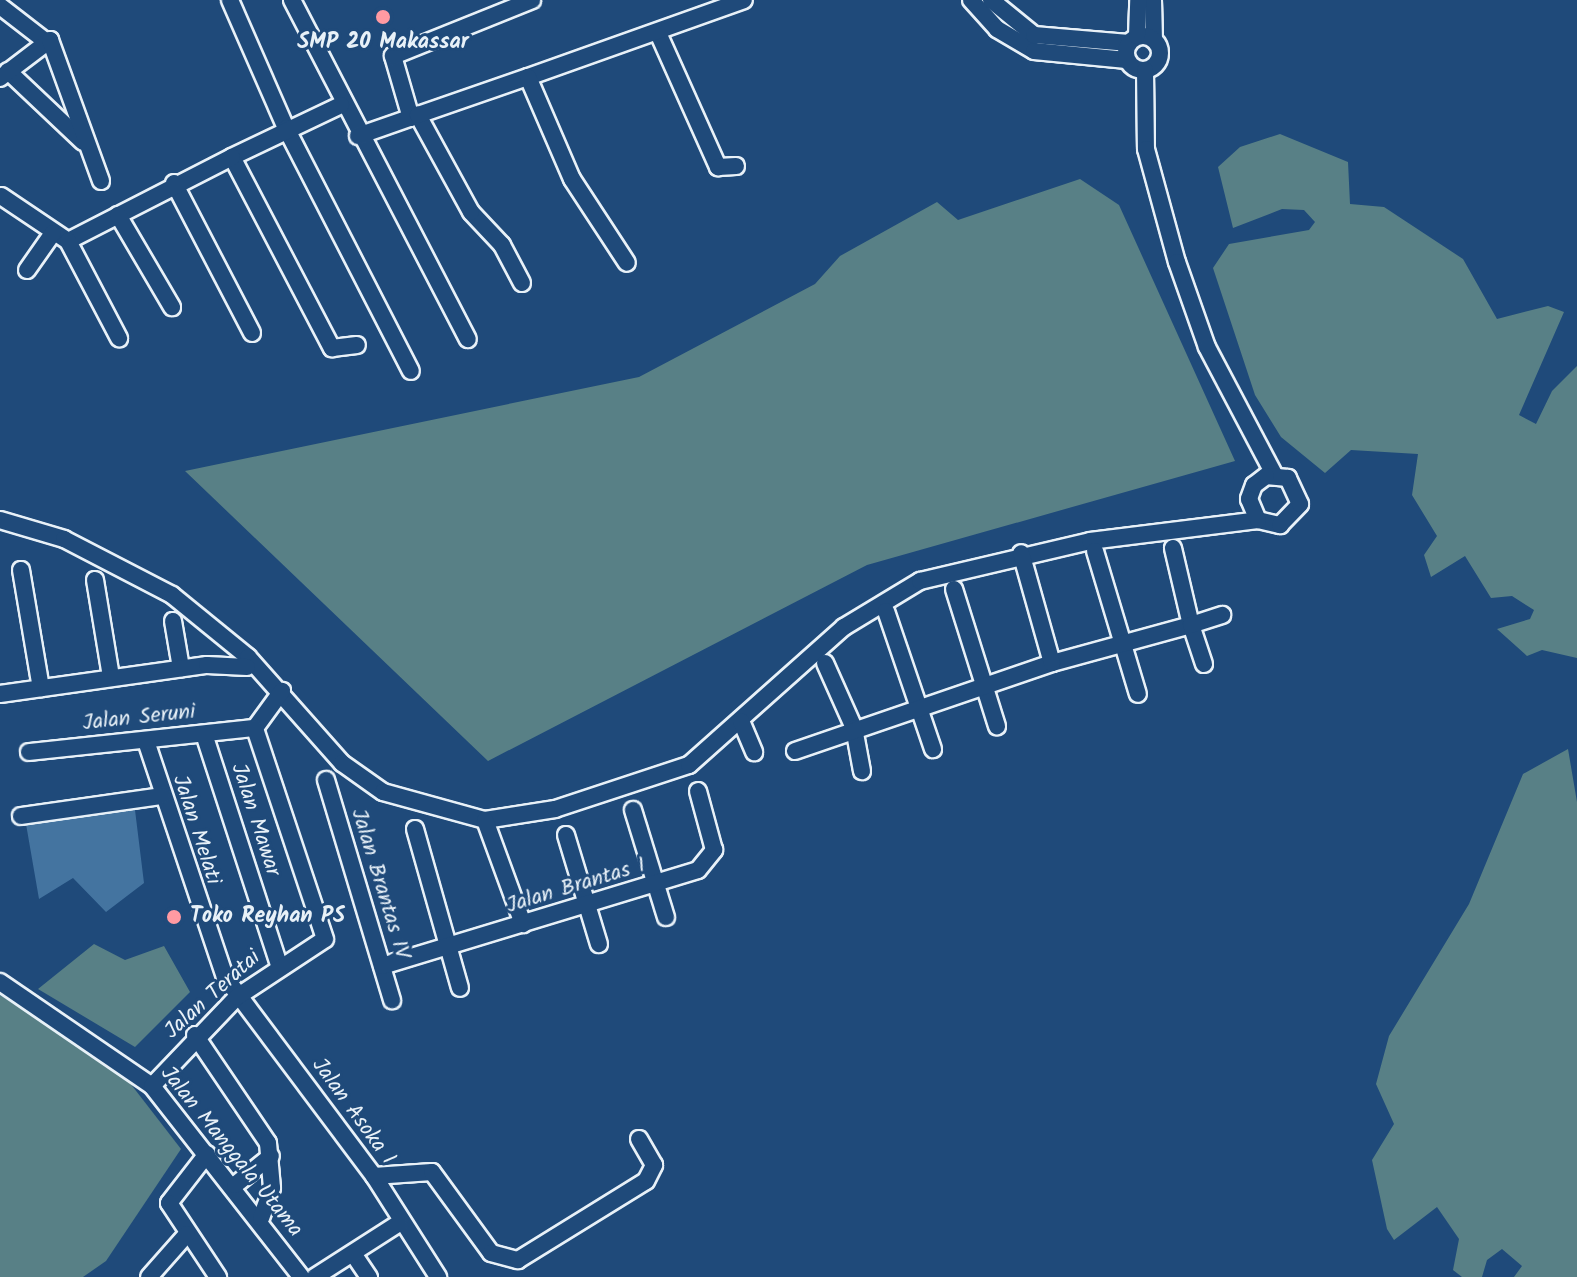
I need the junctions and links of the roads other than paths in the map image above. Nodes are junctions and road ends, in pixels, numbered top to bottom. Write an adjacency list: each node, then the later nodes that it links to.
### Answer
1 (230, 0): 20 (street)
2 (292, 0): 18 (street)
3 (532, 0): 19 (street)
4 (744, 0): 10 (street)
5 (971, 0): 14 (street)
6 (991, 0): 12 (street)
7 (1138, 0): 12 (street)
8 (1153, 0): 13 (street)
9 (0, 6): 11 (street)
10 (659, 35): 17 (street); 24 (street)
11 (44, 40): 16 (street); 22 (street)
12 (1133, 40): 13 (street); 14 (street)
13 (1154, 40): 15 (street)
14 (1127, 60): 15 (street)
15 (1145, 70): 39 (street)
16 (4, 75): 22 (street)
17 (528, 77): 19 (street); 30 (street)
18 (341, 105): 20 (street); 21 (street)
19 (414, 117): 21 (street); 32 (street)
20 (286, 128): 23 (street); 38 (street)
21 (358, 136): 36 (street)
22 (83, 142): 25 (street)
23 (232, 157): 26 (street); 37 (street)
24 (736, 166)
25 (101, 181)
26 (174, 183): 28 (street); 34 (street)
27 (0, 197): 29 (street)
28 (118, 215): 29 (street); 33 (street)
29 (60, 237): 31 (street); 35 (street)
30 (627, 263)
31 (27, 270)
32 (522, 283)
33 (172, 307)
34 (252, 333)
35 (119, 338)
36 (468, 339)
37 (357, 345)
38 (411, 371)
39 (1274, 474): 41 (street); 41 (street)
40 (0, 520): 61 (street)
41 (1258, 520): 44 (street)
42 (1173, 548): 51 (street)
43 (1095, 551): 52 (street)
44 (1021, 553): 54 (street); 65 (street)
45 (21, 570): 60 (street)
46 (95, 580): 58 (street)
47 (954, 589): 59 (street)
48 (886, 611): 64 (street)
49 (1222, 615): 51 (street)
50 (173, 621): 57 (street)
51 (1191, 625): 52 (street); 55 (street)
52 (1125, 642): 54 (street); 63 (street)
53 (825, 663): 68 (street)
54 (1052, 663): 59 (street)
55 (1204, 664)
56 (247, 667): 57 (street)
57 (181, 668): 58 (street)
58 (111, 677): 60 (street)
59 (985, 687): 64 (street); 66 (street)
60 (41, 688): 62 (street)
61 (282, 691): 67 (street); 81 (street)
62 (0, 694)
63 (1138, 694)
64 (917, 708): 68 (street); 71 (street)
65 (741, 721): 74 (street); 81 (street)
66 (997, 726)
67 (255, 728): 69 (street, Jalan Seruni); 90 (street, Jalan Teratai)
68 (854, 728): 72 (street); 75 (street)
69 (204, 734): 70 (street, Jalan Seruni); 90 (street, Jalan Mawar)
70 (146, 741): 73 (street, Jalan Seruni); 78 (street, Jalan Melati)
71 (933, 749)
72 (795, 751)
73 (29, 752)
74 (754, 752)
75 (862, 771)
76 (326, 780): 91 (street, Jalan Brantas IV)
77 (698, 791): 84 (street, Jalan Brantas I)
78 (162, 796): 80 (street); 92 (street, Jalan Melati)
79 (633, 810): 84 (street)
80 (21, 816)
81 (485, 820): 87 (street)
82 (415, 829): 89 (street)
83 (566, 835): 85 (street)
84 (657, 884): 85 (street, Jalan Brantas I); 86 (street)
85 (587, 905): 87 (street, Jalan Brantas I); 88 (street)
86 (666, 917)
87 (523, 924): 89 (street, Jalan Brantas I)
88 (599, 944)
89 (450, 949): 91 (street, Jalan Brantas I); 94 (street)
90 (279, 965): 95 (street, Jalan Teratai)
91 (382, 966): 96 (street, Jalan Brantas IV)
92 (225, 977): 95 (street, Jalan Asoka I)
93 (0, 982): 98 (street, Jalan Manggala Utama)
94 (460, 988)
95 (237, 997): 97 (street, Jalan Teratai); 102 (street, Jalan Asoka I)
96 (392, 1000)
97 (195, 1035): 98 (street, Jalan Teratai); 101 (street)
98 (152, 1086): 100 (street, Jalan Manggala Utama)
99 (639, 1139): 102 (street)
100 (207, 1154): 103 (street, Jalan Manggala Utama); 106 (street)
101 (271, 1156): 103 (street); 104 (street)
102 (374, 1176): 105 (street, Jalan Asoka I)
103 (235, 1185): 104 (street, Jalan Manggala Utama)
104 (261, 1218): 110 (street, Jalan Manggala Utama)
105 (399, 1223): 107 (street); 113 (street, Jalan Asoka I)
106 (187, 1234): 108 (street); 109 (street)
107 (354, 1255): 111 (street); 112 (street)
108 (149, 1277)
109 (218, 1277)
110 (301, 1277)
111 (315, 1277)
112 (369, 1277)
113 (438, 1277)

